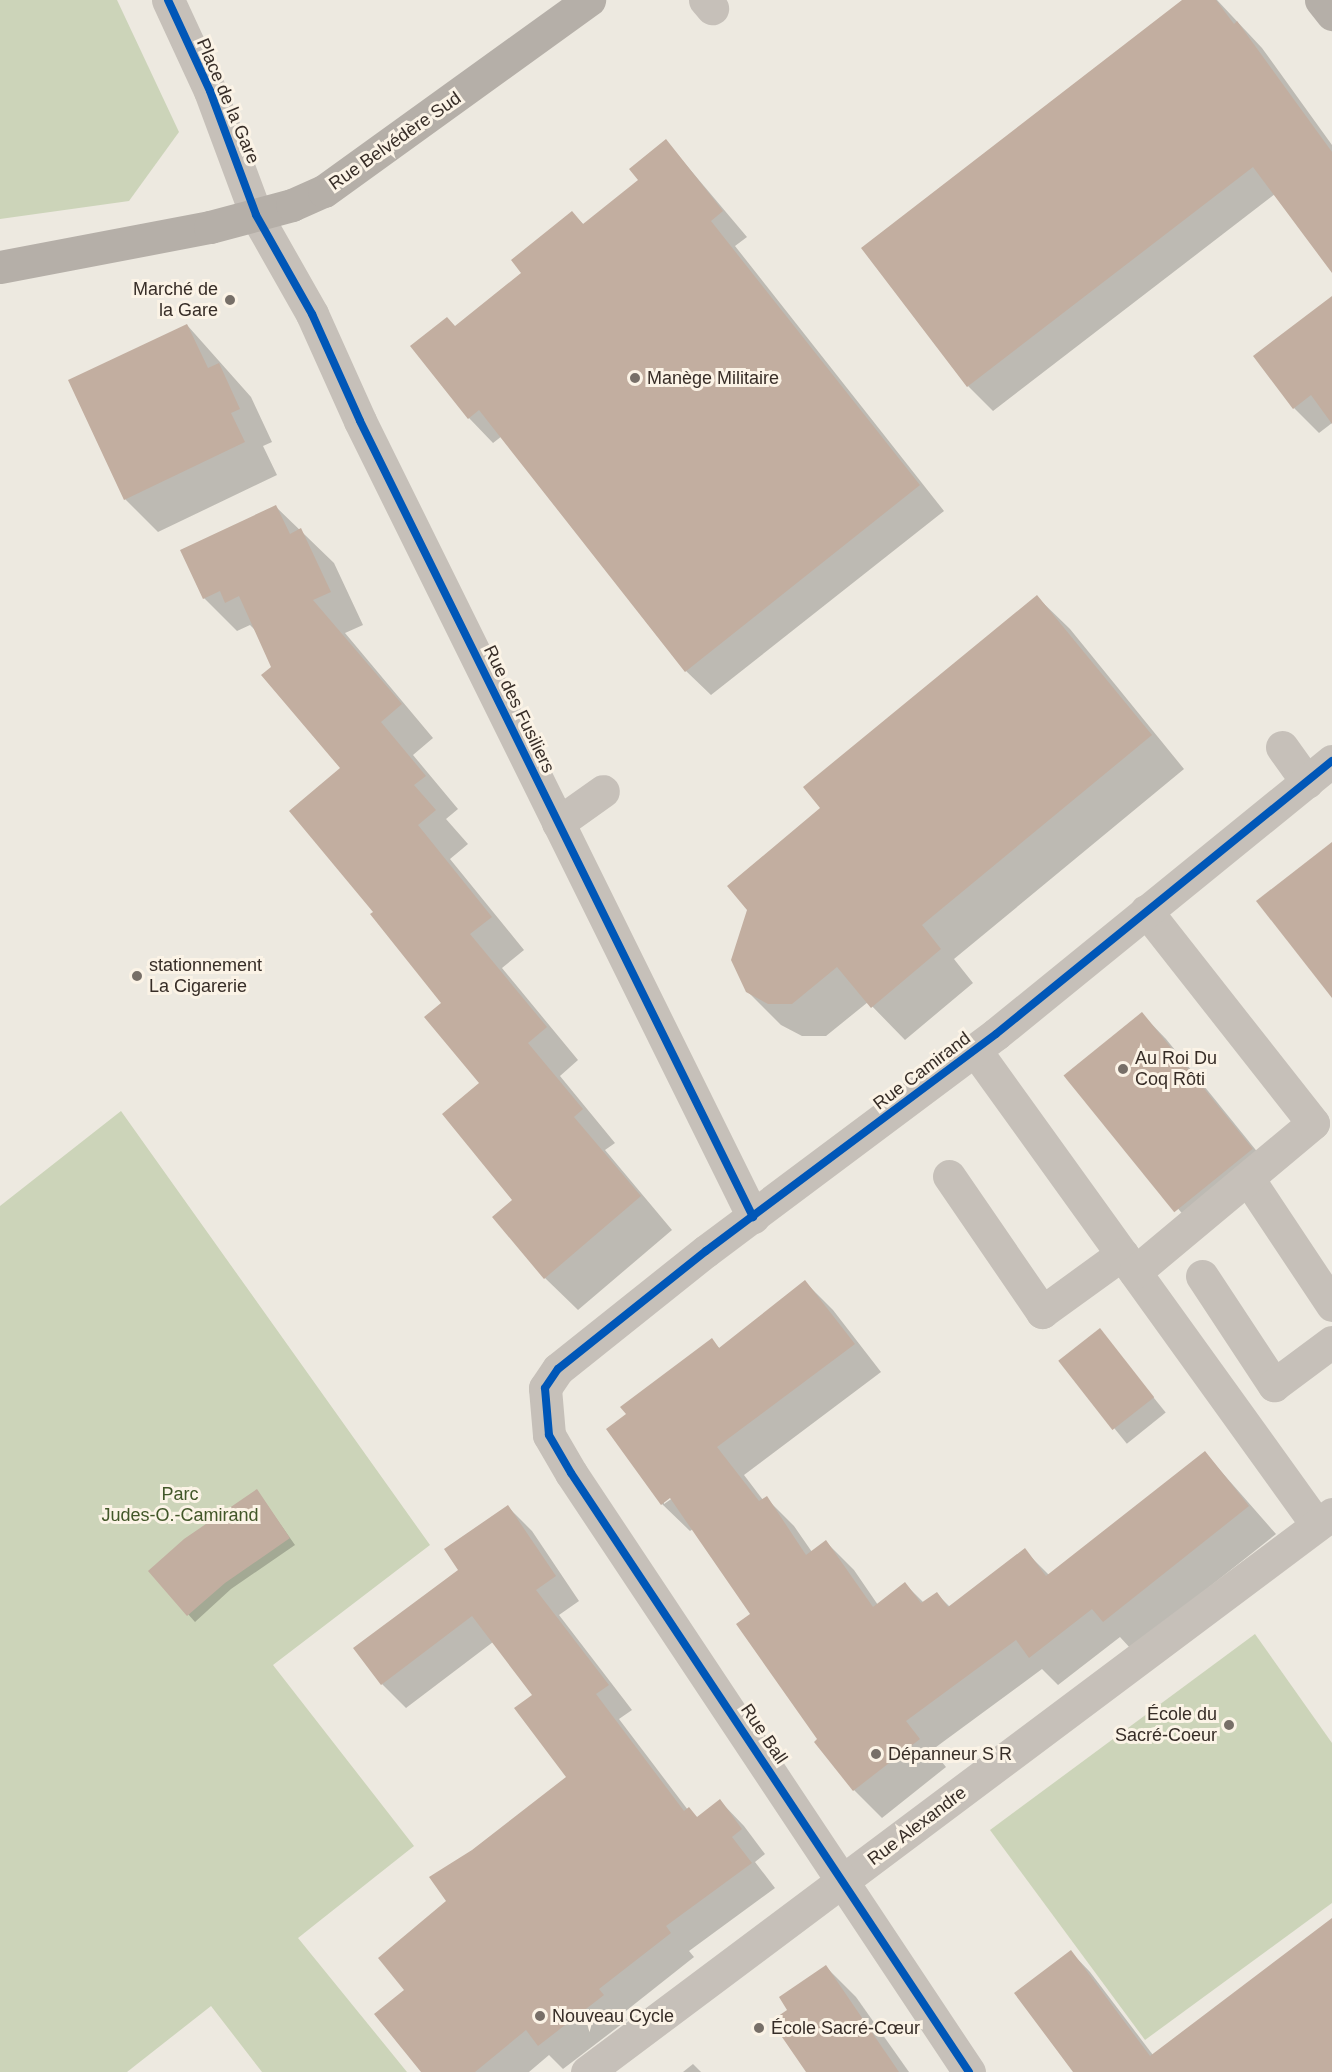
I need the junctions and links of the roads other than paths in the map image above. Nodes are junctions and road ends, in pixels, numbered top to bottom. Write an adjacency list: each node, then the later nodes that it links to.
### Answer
1 (168, 0): 5 (street, Place de la Gare)
2 (589, 0): 5 (main road, Rue Belvédère Sud)
3 (1321, 0): 4 (main road)
4 (1332, 14)
5 (256, 215): 6 (main road, Rue Belvédère Sud); 11 (street, Rue des Fusiliers)
6 (0, 267)
7 (1282, 747): 9 (street)
8 (1332, 762): 9 (street, Rue Camirand)
9 (1307, 782): 12 (street, Rue Camirand)
10 (603, 791): 11 (street)
11 (558, 824): 16 (street, Rue des Fusiliers)
12 (1146, 911): 13 (street, Rue Camirand); 15 (street)
13 (975, 1050): 16 (street, Rue Camirand); 17 (street)
14 (949, 1176): 17 (street)
15 (1249, 1180): 17 (street); 19 (street)
16 (753, 1217): 21 (street, Rue Camirand)
17 (1129, 1263): 22 (street)
18 (1202, 1276): 20 (street)
19 (1332, 1305)
20 (1332, 1342)
21 (544, 1409): 23 (street, Rue Ball)
22 (1325, 1519): 23 (street, Rue Alexandre)
23 (844, 1880): 24 (street, Rue Alexandre); 25 (street, Rue Ball)
24 (586, 2072)
25 (969, 2072)

